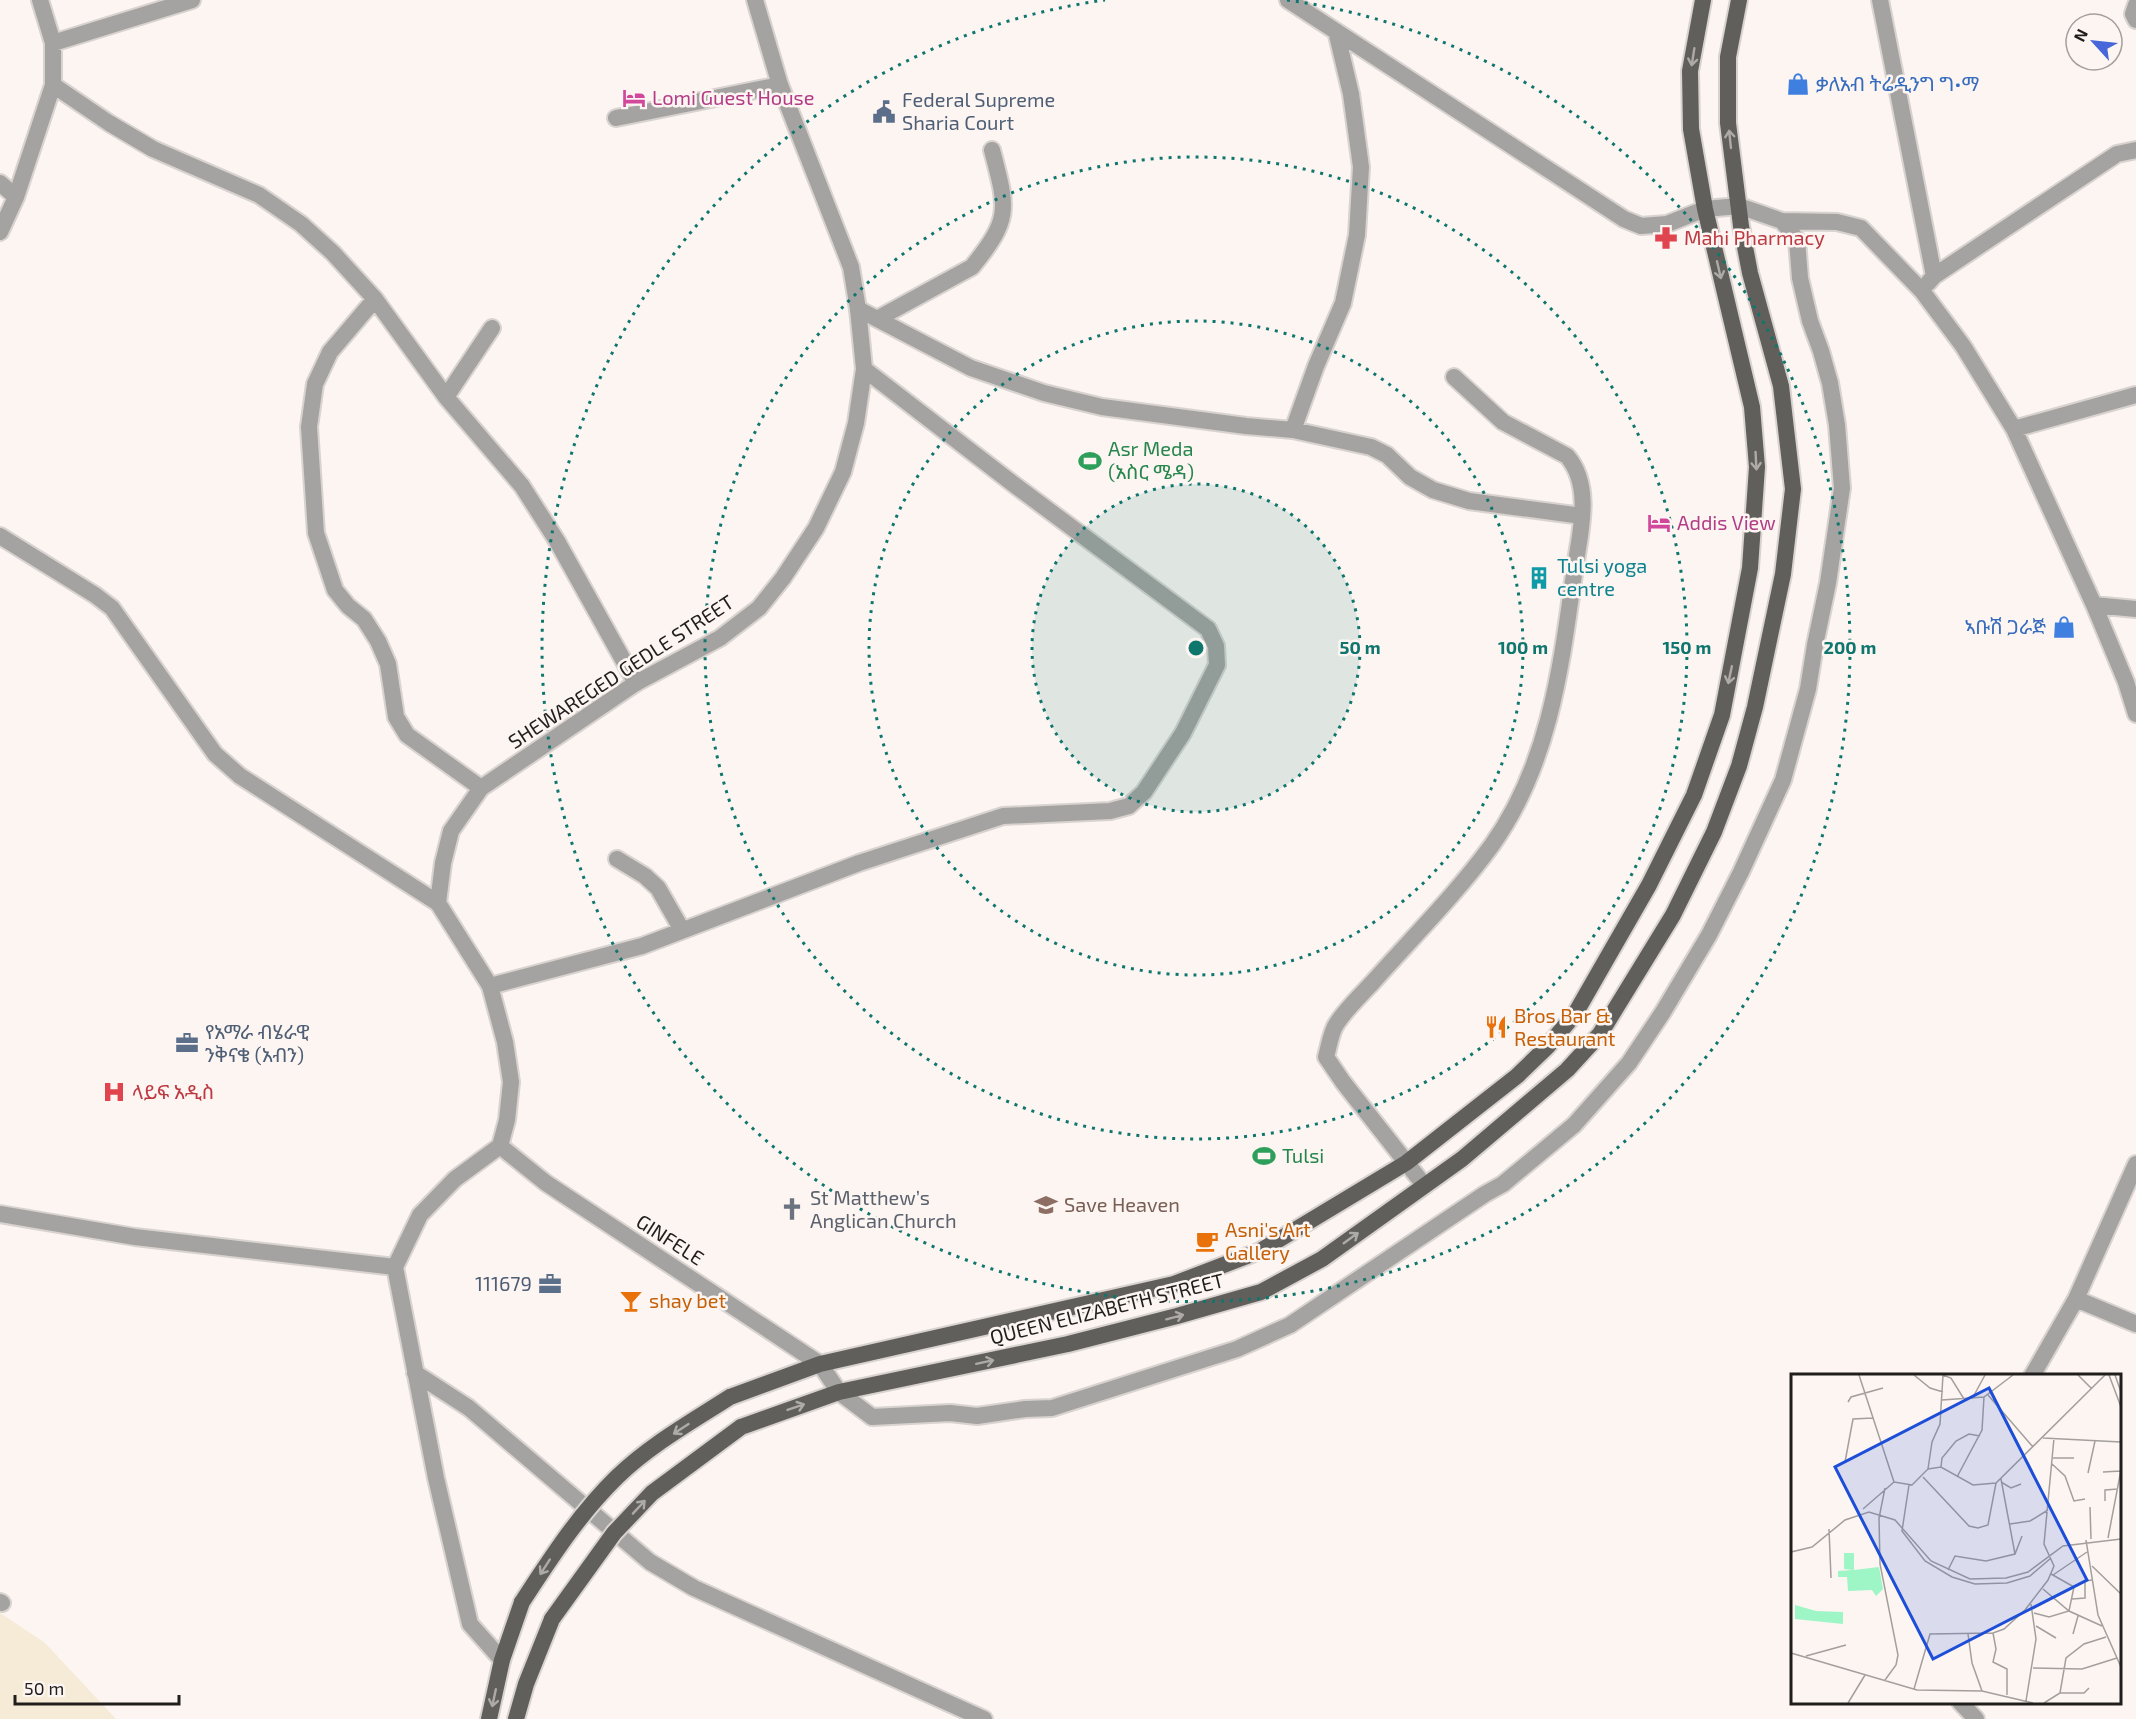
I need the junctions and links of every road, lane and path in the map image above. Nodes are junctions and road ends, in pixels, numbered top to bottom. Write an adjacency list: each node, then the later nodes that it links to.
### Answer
1 (40, 0): 11 (street)
2 (192, 0): 11 (street)
3 (755, 0): 13 (street, SHEWAREGED GEDLE STREET)
4 (1287, 0): 10 (street)
5 (1703, 0): 20 (main road, QUEEN ELIZABETH STREET, one-way to 20)
6 (1739, 0): 19 (main road, QUEEN ELIZABETH STREET, one-way to 6)
7 (1880, 0): 23 (street)
8 (2136, 5): 9 (street)
9 (2136, 20)
10 (1336, 30): 20 (street); 34 (street)
11 (53, 43): 12 (street)
12 (53, 85): 18 (street); 25 (street)
13 (780, 85): 14 (street); 26 (street, SHEWAREGED GEDLE STREET)
14 (616, 118)
15 (992, 150): 27 (street)
16 (2136, 150): 23 (street)
17 (0, 183): 18 (street)
18 (16, 197): 22 (street)
19 (1738, 206): 20 (street); 21 (street); 49 (main road, QUEEN ELIZABETH STREET)
20 (1705, 209): 47 (main road, QUEEN ELIZABETH STREET, one-way to 47)
21 (1782, 221): 24 (street); 57 (street)
22 (0, 232)
23 (1934, 276): 24 (street)
24 (1922, 291): 33 (street)
25 (375, 299): 32 (street); 41 (street)
26 (858, 309): 27 (street); 29 (street, SHEWAREGED GEDLE STREET)
27 (877, 319): 34 (street)
28 (492, 328): 32 (street)
29 (864, 369): 39 (street, SHEWAREGED GEDLE STREET); 44 (street)
30 (1454, 377): 35 (street)
31 (2136, 394): 33 (street)
32 (446, 398): 39 (street)
33 (2014, 429): 37 (street)
34 (1293, 430): 35 (street)
35 (1582, 516): 47 (street)
36 (0, 536): 43 (street)
37 (2094, 605): 38 (street); 40 (street)
38 (2136, 609)
39 (636, 683): 41 (street, SHEWAREGED GEDLE STREET)
40 (2136, 714)
41 (481, 788): 43 (street, SHEWAREGED GEDLE STREET)
42 (617, 859): 44 (street)
43 (438, 903): 45 (street)
44 (681, 930): 45 (street)
45 (490, 986): 46 (street)
46 (500, 1146): 51 (street); 54 (street, GINFELE)
47 (1406, 1163): 49 (street); 54 (main road, QUEEN ELIZABETH STREET)
48 (2136, 1164): 52 (street)
49 (1424, 1185): 57 (main road, QUEEN ELIZABETH STREET, one-way to 49)
50 (0, 1214): 51 (street)
51 (394, 1267): 55 (street)
52 (2076, 1299): 53 (street); 56 (street)
53 (2136, 1324)
54 (820, 1364): 57 (street); 58 (main road, QUEEN ELIZABETH STREET, one-way to 58, bridge)
55 (415, 1373): 58 (street); 62 (street)
56 (2033, 1374)
57 (839, 1392): 61 (main road, QUEEN ELIZABETH STREET, one-way to 57, bridge)
58 (502, 1660): 60 (main road, QUEEN ELIZABETH STREET, one-way to 60)
59 (1962, 1704): 63 (street)
60 (489, 1719)
61 (516, 1719)
62 (984, 1719)
63 (1976, 1719)

